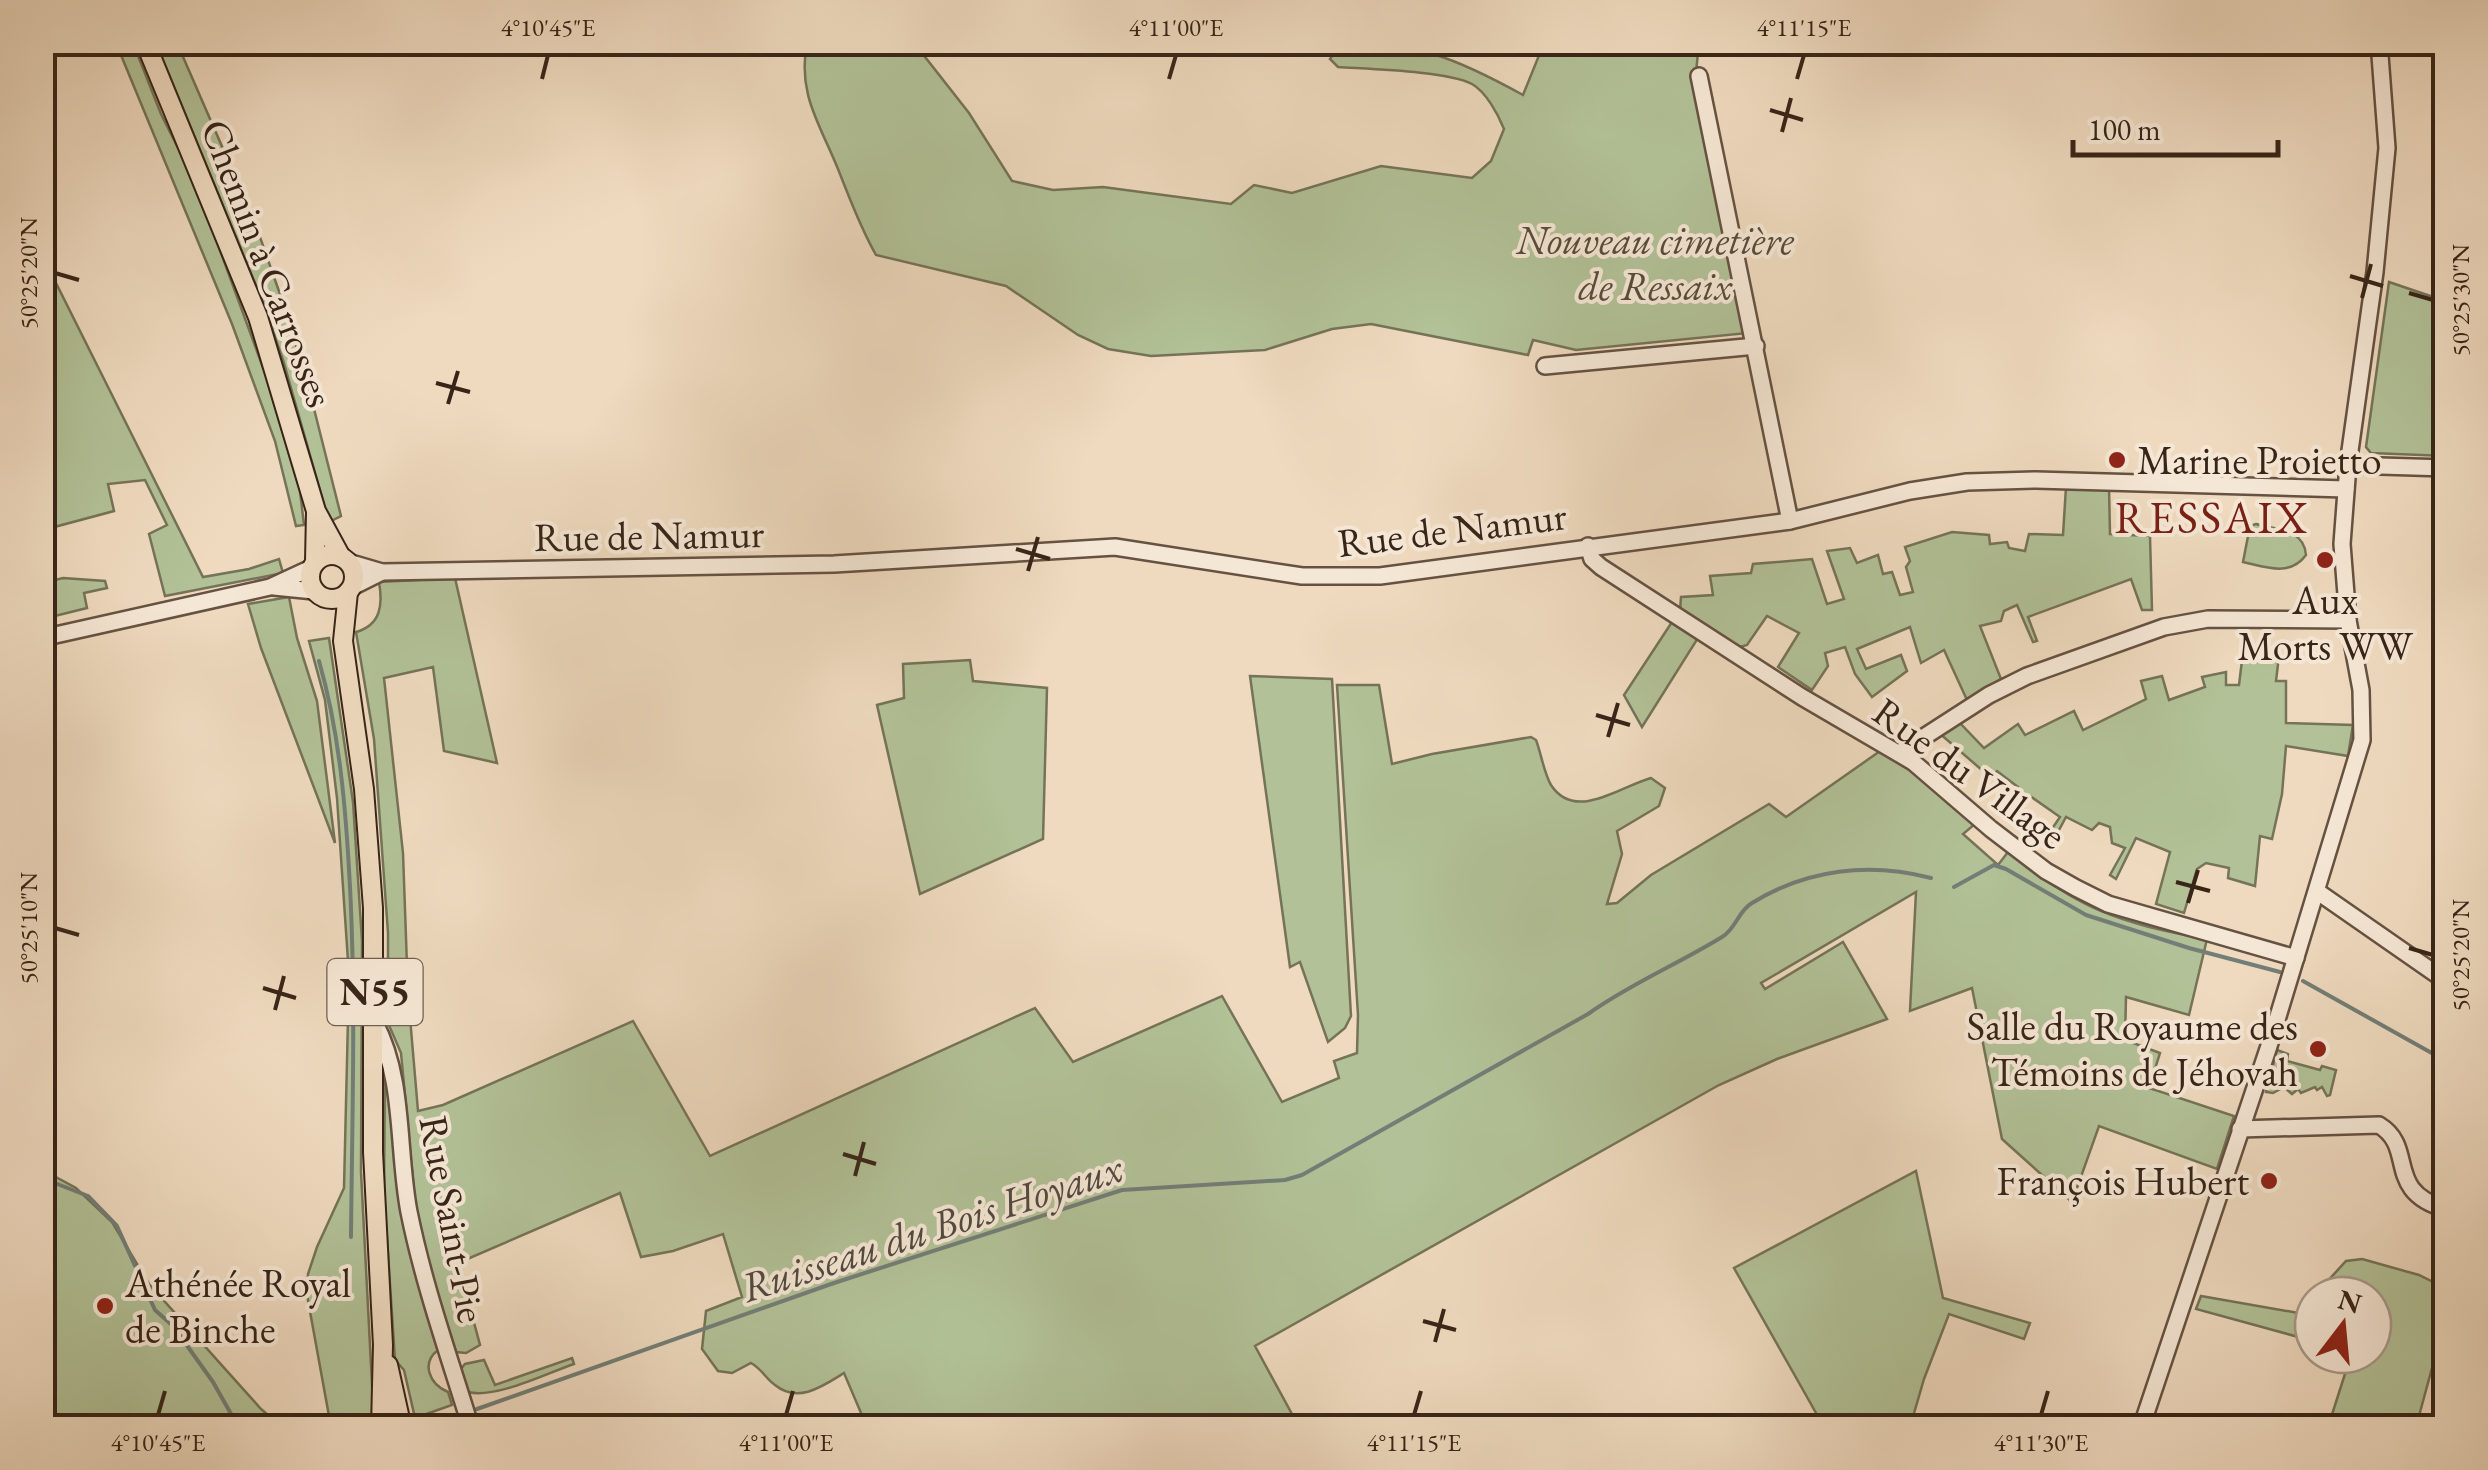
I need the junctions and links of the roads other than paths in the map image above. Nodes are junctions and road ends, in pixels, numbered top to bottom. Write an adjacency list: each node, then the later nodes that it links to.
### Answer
1 (145, 42): 9 (main road, Chemin à Carrosses / N55)
2 (2379, 42): 6 (street)
3 (1699, 76): 4 (street)
4 (1756, 346): 5 (street); 10 (street)
5 (1545, 366)
6 (2348, 465): 7 (street); 8 (street)
7 (2446, 468)
8 (2346, 489): 10 (street, Rue de Namur); 18 (street)
9 (316, 511): 12 (main road, Chemin à Carrosses / N55); 13 (main road, Chemin à Carrosses / N55)
10 (1790, 521): 11 (street, Rue de Namur)
11 (1588, 546): 14 (street, Rue de Namur); 21 (street, Rue du Village)
12 (344, 559): 13 (main road); 14 (street, Rue de Namur); 16 (main road, N55)
13 (313, 565): 15 (street); 17 (main road, N55)
14 (382, 572): 16 (street, Rue de Namur)
15 (270, 587): 17 (street); 19 (street)
16 (350, 590): 17 (main road); 20 (main road, N55)
17 (318, 594): 20 (main road, N55)
18 (2348, 620): 21 (street); 22 (street)
19 (42, 638)
20 (343, 641): 25 (main road, N55)
21 (1894, 750): 23 (street, Rue du Village)
22 (2318, 892): 23 (street); 24 (street)
23 (2296, 958): 26 (street)
24 (2446, 981)
25 (376, 1023): 28 (main road, N55); 31 (street, Rue Saint-Pie)
26 (2240, 1129): 27 (street); 32 (street)
27 (2446, 1209)
28 (383, 1345): 29 (main road, N55); 30 (main road, N55)
29 (382, 1428)
30 (402, 1428)
31 (471, 1428)
32 (2141, 1428)

